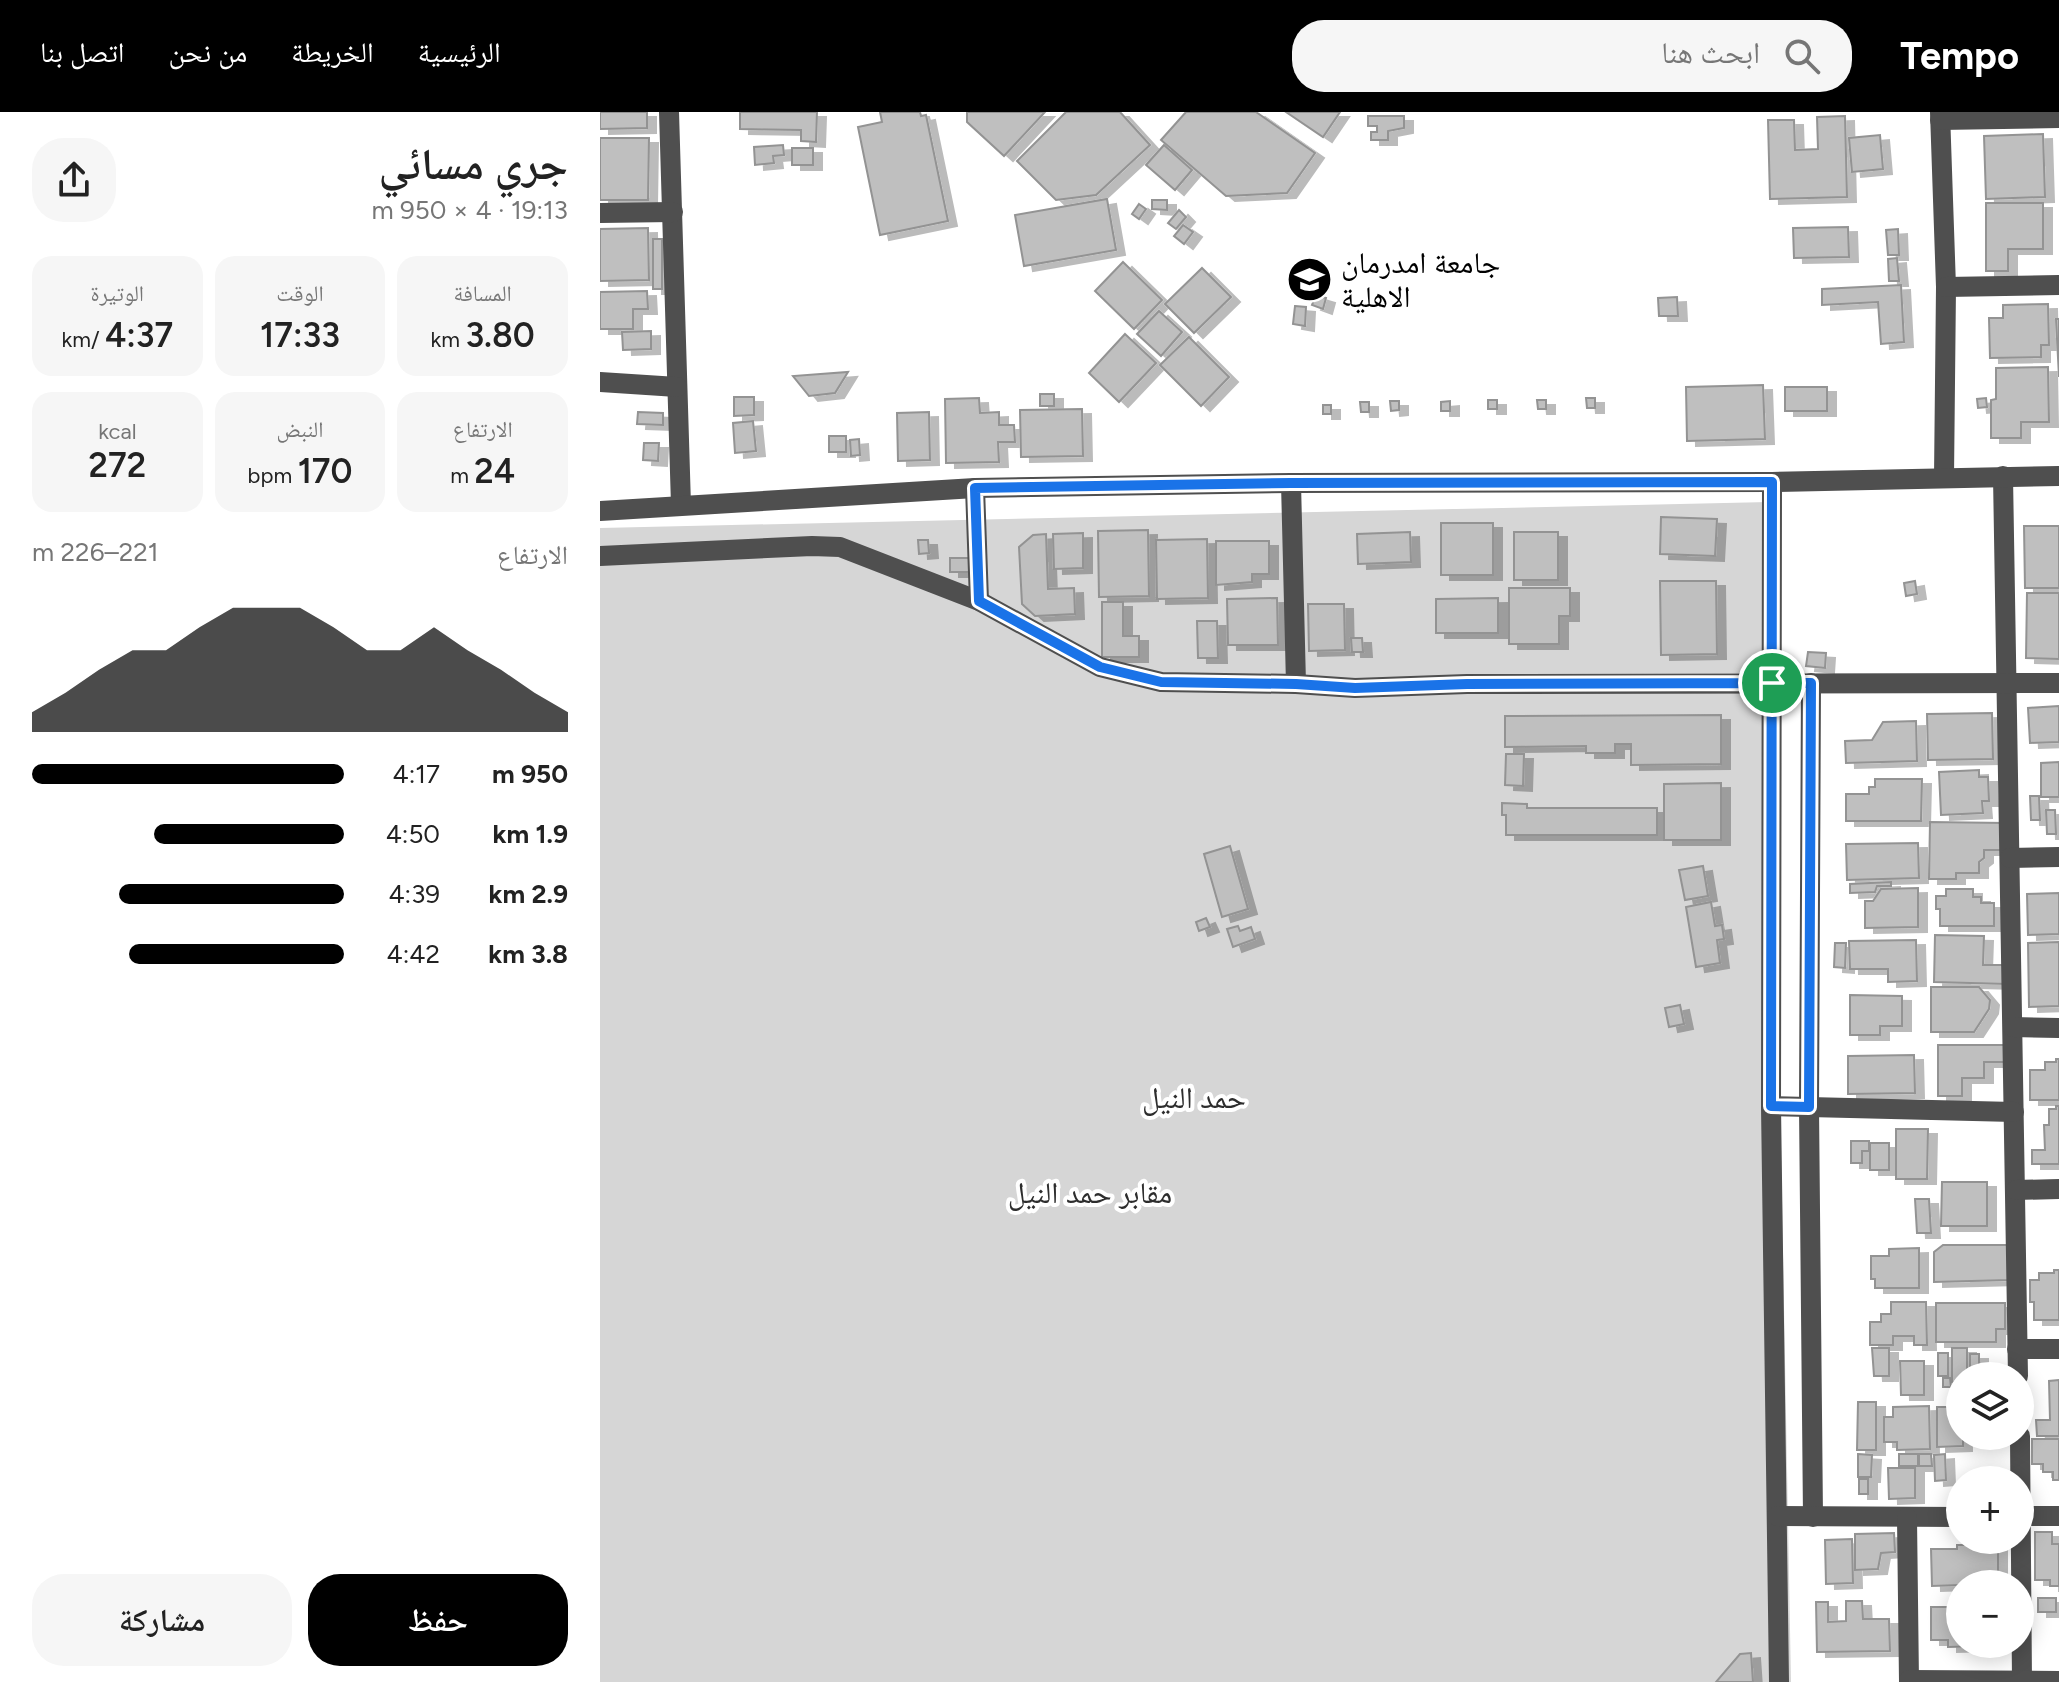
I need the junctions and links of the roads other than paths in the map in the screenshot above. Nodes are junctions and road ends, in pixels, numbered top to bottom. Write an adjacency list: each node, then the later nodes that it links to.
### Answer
1 (669, 112): 4 (street)
2 (1940, 116): 3 (street); 7 (street)
3 (2059, 118)
4 (673, 212): 5 (street); 9 (street)
5 (600, 213)
6 (2059, 285): 7 (street)
7 (1946, 287): 12 (street)
8 (600, 382): 9 (street)
9 (677, 387): 16 (street)
10 (2003, 476): 11 (street); 12 (street); 22 (street)
11 (2059, 476)
12 (1944, 477): 13 (street)
13 (1772, 482): 14 (street); 20 (street)
14 (1291, 483): 15 (street); 24 (street)
15 (975, 488): 16 (street); 19 (street)
16 (681, 505): 17 (street)
17 (600, 511)
18 (600, 556): 19 (street)
19 (979, 601): 24 (street)
20 (1772, 683): 21 (street); 24 (street); 29 (street)
21 (1811, 683): 22 (street); 30 (street)
22 (2007, 683): 23 (street); 26 (street)
23 (2059, 683)
24 (1296, 684)
25 (2059, 857): 26 (street)
26 (2010, 858): 27 (street)
27 (2013, 1027): 28 (street); 31 (street)
28 (2059, 1028)
29 (1771, 1106): 30 (street); 37 (street)
30 (1809, 1107): 31 (street); 40 (street)
31 (2014, 1112): 33 (street)
32 (2059, 1189): 33 (street)
33 (2016, 1190): 34 (street)
34 (2017, 1349): 35 (street); 36 (street)
35 (2059, 1349)
36 (2017, 1362)
37 (1777, 1516): 40 (street); 46 (street)
38 (2034, 1516): 39 (street)
39 (2059, 1516)
40 (1813, 1517): 42 (street)
41 (1946, 1517): 42 (street)
42 (1907, 1518): 44 (street)
43 (2021, 1554): 47 (street)
44 (1909, 1681): 47 (street)
45 (2059, 1681): 47 (street)
46 (1779, 1682)
47 (2022, 1682)

